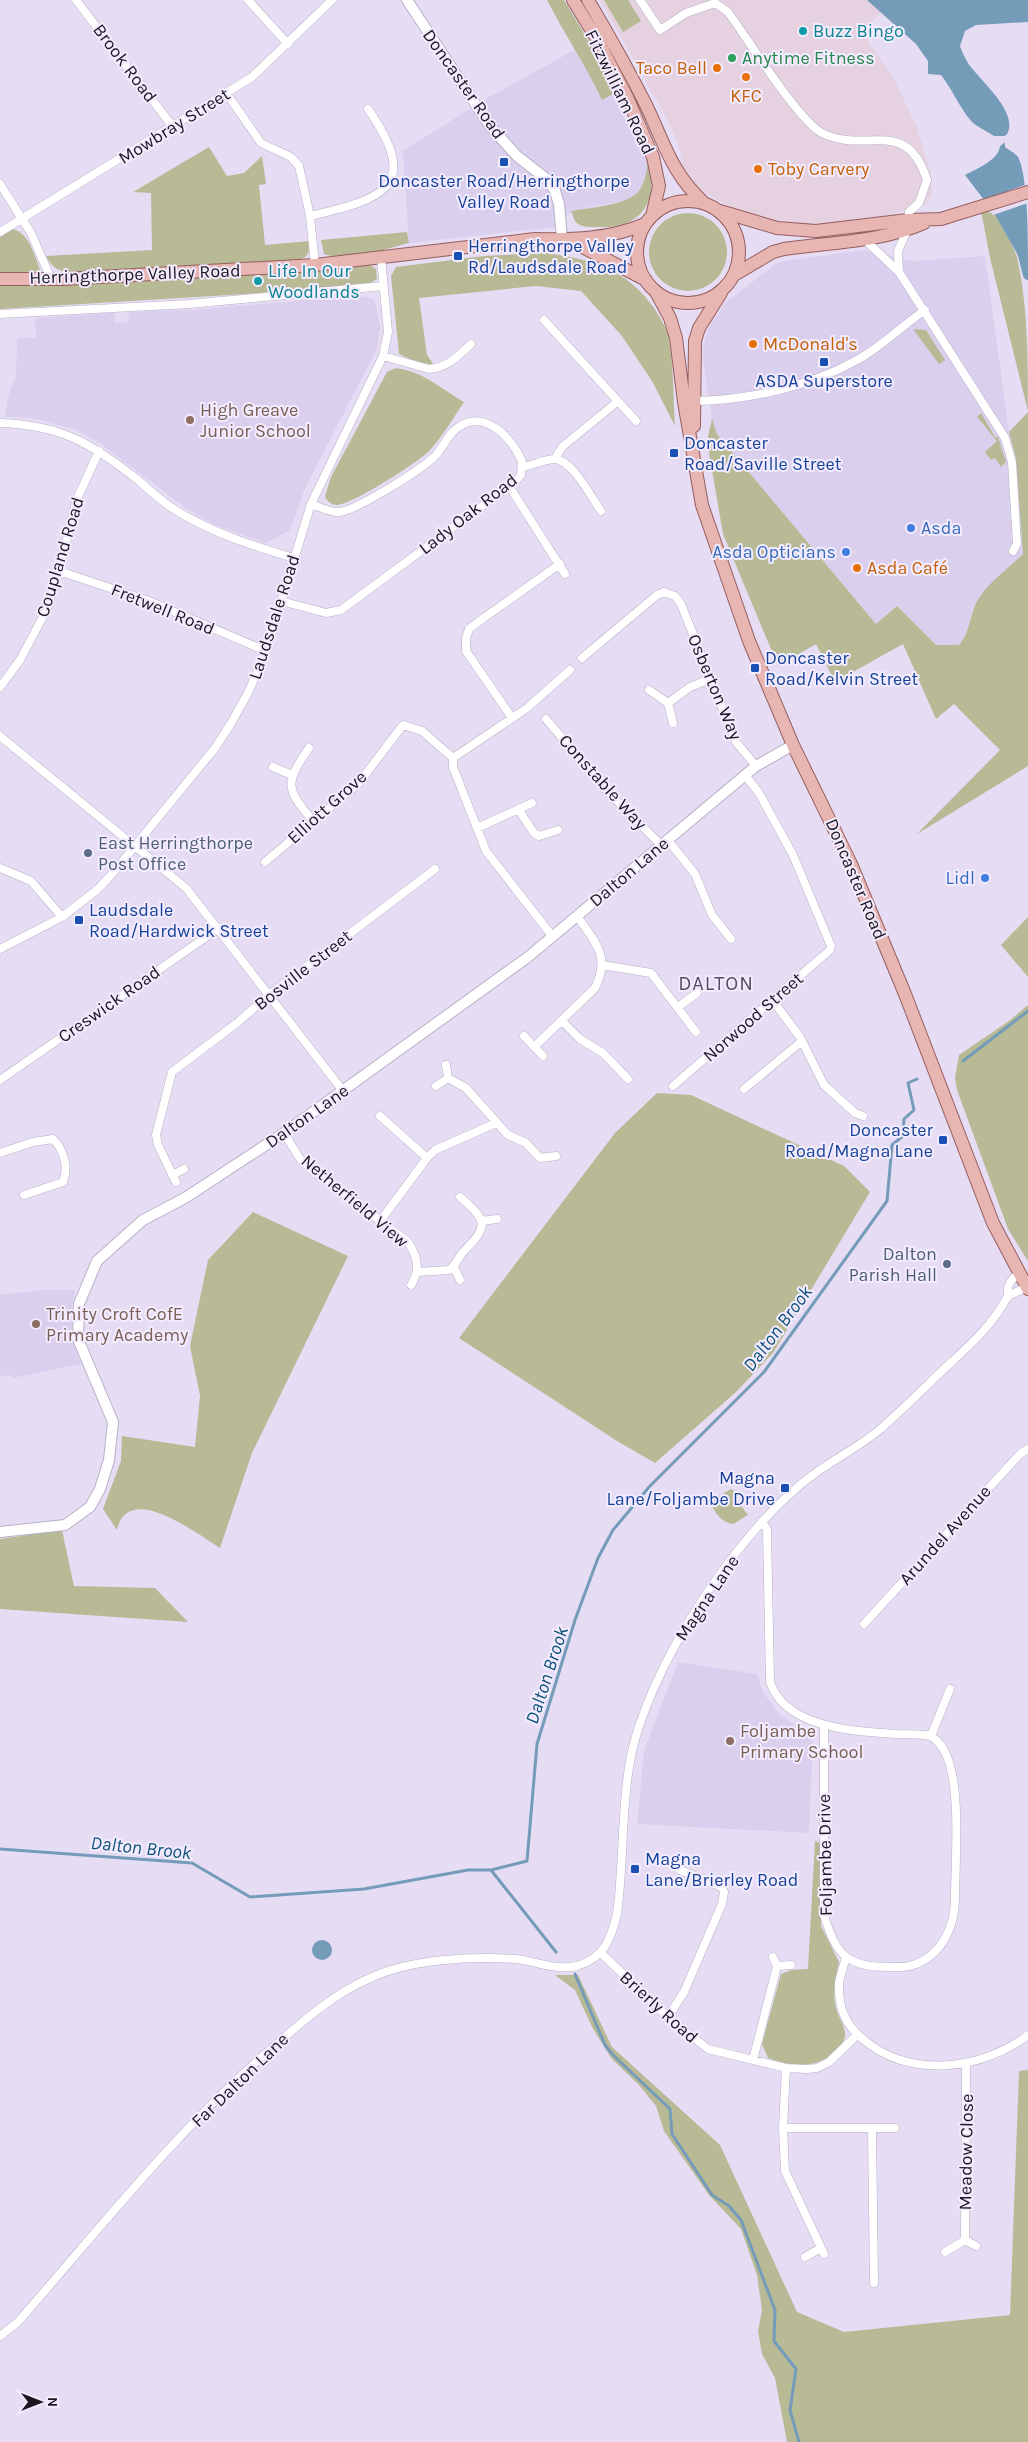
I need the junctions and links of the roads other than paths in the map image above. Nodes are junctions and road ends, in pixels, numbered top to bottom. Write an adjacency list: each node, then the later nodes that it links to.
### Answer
1 (76, 0): 11 (street, Brook Road)
2 (248, 0): 8 (street)
3 (332, 0): 8 (street, Mowbray Street)
4 (407, 0): 21 (street, Doncaster Road)
5 (573, 0): 18 (main road, Fitzwilliam Road)
6 (588, 0): 14 (main road, Fitzwilliam Road)
7 (640, 0): 19 (street)
8 (288, 44): 9 (street, Mowbray Street)
9 (227, 94): 11 (street, Mowbray Street); 16 (street)
10 (368, 109): 16 (street)
11 (173, 127): 17 (street, Mowbray Street)
12 (0, 184): 17 (street)
13 (1028, 192): 19 (main road)
14 (704, 203): 15 (main road); 18 (main road)
15 (718, 210): 19 (main road); 26 (main road)
16 (310, 216): 24 (street)
17 (21, 219): 20 (street, Mowbray Street); 28 (street)
18 (649, 220): 21 (main road, Herringthorpe Valley Road); 29 (main road)
19 (907, 225): 22 (main road); 25 (street)
20 (0, 232)
21 (565, 239): 23 (main road, Herringthorpe Valley Road); 29 (main road, Herringthorpe Valley Road)
22 (865, 240): 25 (street); 26 (main road)
23 (381, 258): 24 (main road, Herringthorpe Valley Road); 30 (street, Laudsdale Road)
24 (315, 265): 28 (main road, Herringthorpe Valley Road)
25 (899, 272): 33 (street)
26 (734, 275): 31 (main road)
27 (0, 278): 28 (main road, Herringthorpe Valley Road)
28 (51, 278)
29 (646, 280): 32 (main road)
30 (383, 286): 34 (street, Herringthorpe Valley Road); 37 (street, Laudsdale Road)
31 (723, 289): 32 (main road); 38 (main road, Doncaster Road)
32 (656, 292): 44 (main road, Doncaster Road)
33 (925, 310): 38 (street); 49 (street)
34 (0, 314)
35 (544, 320): 39 (street)
36 (471, 344): 37 (street)
37 (383, 356): 47 (street, Laudsdale Road)
38 (694, 401): 44 (main road, Doncaster Road)
39 (617, 402): 40 (street); 43 (street)
40 (636, 421)
41 (0, 423): 42 (street)
42 (99, 451): 50 (street); 52 (street, Coupland Road)
43 (555, 459): 45 (street); 48 (street)
44 (695, 466): 66 (main road, Doncaster Road)
45 (523, 468): 46 (street, Lady Oak Road); 47 (street, Lady Oak Road)
46 (509, 486): 51 (street); 54 (street, Lady Oak Road)
47 (311, 504): 50 (street, Laudsdale Road)
48 (601, 511)
49 (1013, 551)
50 (294, 558): 54 (street, Laudsdale Road)
51 (560, 564): 53 (street); 62 (street)
52 (59, 571): 55 (street, Fretwell Road); 59 (street, Coupland Road)
53 (565, 574)
54 (281, 601): 55 (street, Laudsdale Road)
55 (266, 651): 79 (street, Laudsdale Road)
56 (582, 658): 58 (street, Osberton Way)
57 (570, 670): 62 (street)
58 (710, 679): 61 (street); 69 (street, Osberton Way)
59 (0, 687)
60 (649, 690): 61 (street)
61 (668, 703): 64 (street)
62 (512, 718): 68 (street)
63 (546, 719): 78 (street, Constable Way)
64 (673, 723)
65 (0, 736): 79 (street)
66 (793, 745): 69 (street, Dalton Lane); 125 (main road, Doncaster Road)
67 (309, 748): 71 (street)
68 (453, 758): 75 (street, Elliott Grove); 76 (street)
69 (756, 766): 72 (street, Dalton Lane)
70 (274, 767): 71 (street)
71 (292, 775): 75 (street)
72 (745, 775): 78 (street, Dalton Lane); 92 (street, Norwood Street)
73 (532, 802): 74 (street)
74 (518, 809): 76 (street); 77 (street)
75 (313, 821): 80 (street, Elliott Grove)
76 (477, 828): 86 (street)
77 (558, 830)
78 (664, 842): 83 (street, Dalton Lane); 87 (street, Constable Way)
79 (135, 845): 84 (street, Laudsdale Road); 85 (street)
80 (265, 862)
81 (0, 868): 84 (street)
82 (435, 869): 91 (street, Bosville Street)
83 (577, 916): 86 (street, Dalton Lane); 89 (street)
84 (62, 918): 88 (street, Laudsdale Road)
85 (219, 928): 91 (street); 103 (street, Creswick Road)
86 (553, 937): 107 (street, Dalton Lane)
87 (731, 939)
88 (0, 950)
89 (602, 965): 93 (street); 94 (street)
90 (697, 993): 93 (street)
91 (269, 995): 107 (street); 117 (street, Bosville Street)
92 (773, 1001): 97 (street); 105 (street, Norwood Street)
93 (678, 1008): 95 (street)
94 (562, 1021): 98 (street); 102 (street)
95 (696, 1032)
96 (524, 1036): 98 (street)
97 (802, 1041): 106 (street); 108 (street)
98 (534, 1047): 99 (street)
99 (543, 1056)
100 (446, 1065): 101 (street)
101 (448, 1078): 104 (street); 112 (street)
102 (628, 1079)
103 (0, 1080)
104 (436, 1086)
105 (673, 1086)
106 (744, 1089)
107 (343, 1091): 113 (street, Dalton Lane)
108 (855, 1112): 110 (street); 111 (street)
109 (380, 1116): 116 (street)
110 (863, 1116)
111 (849, 1119)
112 (496, 1123): 115 (street); 116 (street)
113 (284, 1133): 121 (street, Netherfield View); 132 (street, Dalton Lane)
114 (0, 1153): 118 (street)
115 (556, 1156)
116 (427, 1158): 121 (street)
117 (184, 1169)
118 (24, 1195)
119 (460, 1197): 122 (street)
120 (496, 1219): 122 (street)
121 (381, 1220): 124 (street, Netherfield View)
122 (481, 1221): 123 (street)
123 (454, 1267): 124 (street); 126 (street)
124 (417, 1272): 127 (street)
125 (1018, 1274): 128 (main road, Doncaster Road); 129 (street, Magna Lane)
126 (460, 1280)
127 (411, 1285)
128 (1027, 1288): 129 (street)
129 (1008, 1296): 131 (street, Magna Lane)
130 (1028, 1449): 133 (street, Arundel Avenue)
131 (762, 1521): 135 (street); 138 (street, Magna Lane)
132 (0, 1532)
133 (864, 1624)
134 (950, 1689): 136 (street)
135 (824, 1725): 136 (street); 140 (street, Foljambe Drive)
136 (931, 1736): 140 (street)
137 (680, 1870): 143 (street)
138 (601, 1953): 143 (street, Brierly Road); 157 (street, Far Dalton Lane)
139 (774, 1957): 141 (street)
140 (846, 1957): 144 (street)
141 (778, 1966): 142 (street); 146 (street)
142 (791, 1966)
143 (668, 2017): 146 (street, Brierly Road)
144 (857, 2034): 147 (street); 148 (street, Brierly Road)
145 (1028, 2035): 147 (street)
146 (753, 2060): 148 (street, Brierly Road)
147 (966, 2063): 152 (street, Meadow Close)
148 (786, 2068): 149 (street)
149 (783, 2128): 150 (street); 155 (street)
150 (872, 2128): 151 (street); 156 (street)
151 (895, 2128)
152 (965, 2240): 153 (street); 154 (street)
153 (976, 2246)
154 (945, 2252)
155 (805, 2256)
156 (874, 2283)
157 (0, 2336)

